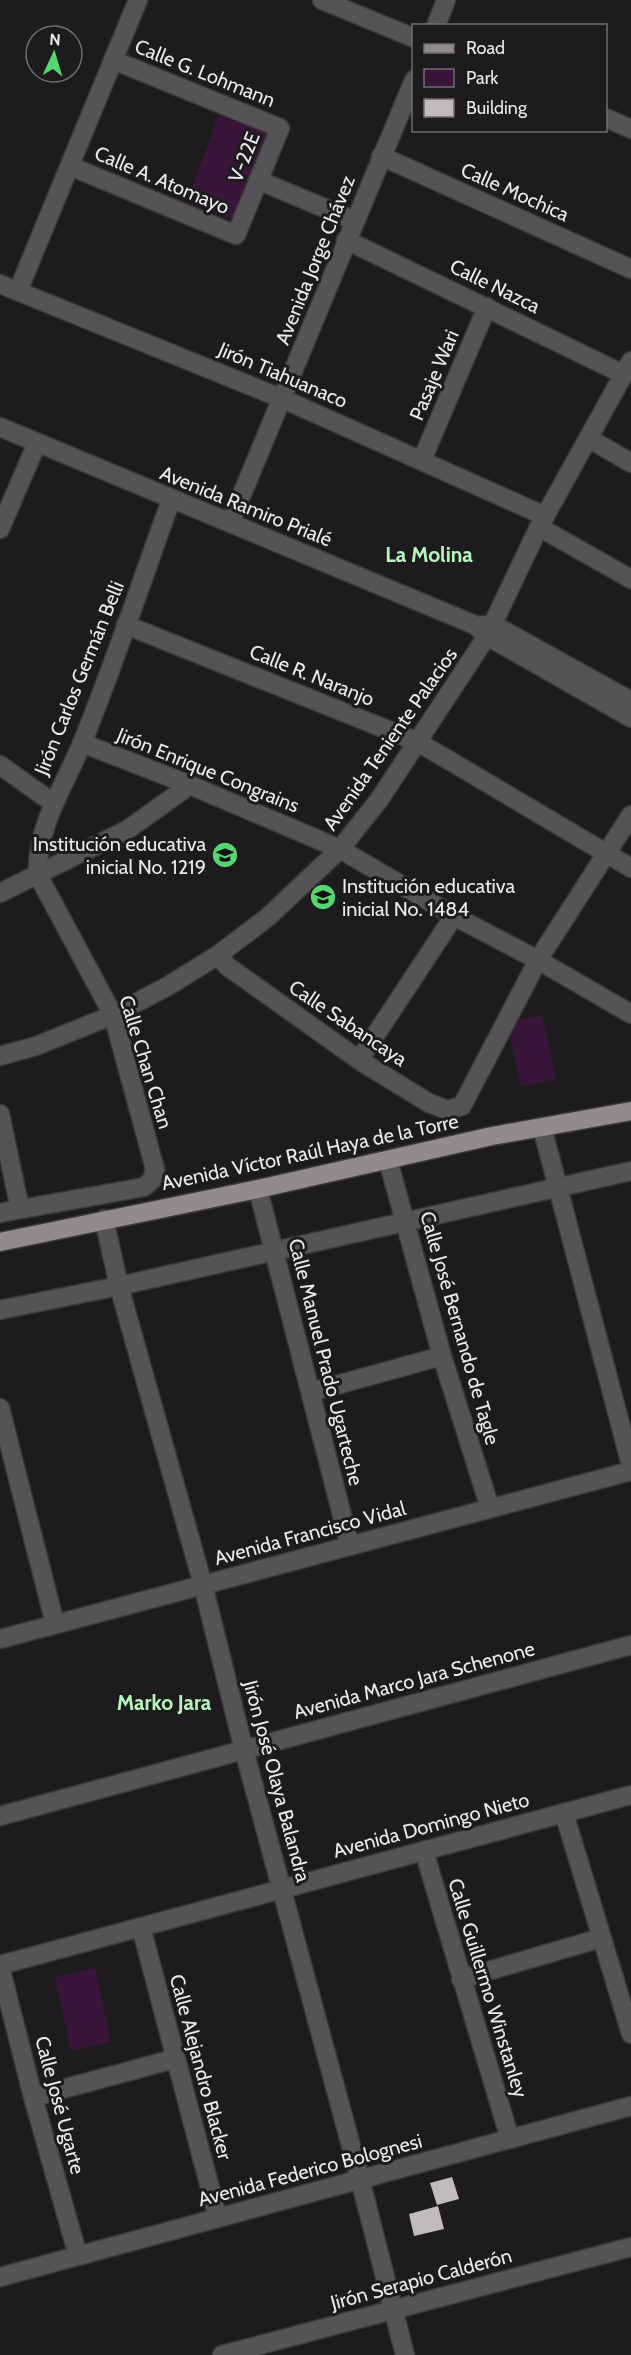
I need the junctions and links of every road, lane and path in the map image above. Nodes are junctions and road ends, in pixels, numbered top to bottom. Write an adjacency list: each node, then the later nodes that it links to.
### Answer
1 (138, 0): 6 (street)
2 (322, 0): 5 (street)
3 (446, 0): 4 (street)
4 (437, 24)
5 (412, 37)
6 (113, 60): 9 (street, Calle G. Lohmann); 12 (street)
7 (412, 85): 11 (street, Avenida Jorge Chávez)
8 (607, 118): 10 (street)
9 (280, 128): 13 (street, V-22E)
10 (631, 129)
11 (381, 156): 14 (street, Avenida Jorge Chávez); 17 (street, Calle Mochica)
12 (70, 166): 15 (street, Calle A. Atomayo); 19 (street)
13 (258, 180): 14 (street); 15 (street, V-22E)
14 (354, 221): 16 (street, Avenida Jorge Chávez)
15 (236, 235)
16 (346, 240): 20 (street, Calle Nazca); 22 (street, Avenida Jorge Chávez)
17 (631, 269)
18 (0, 284): 19 (street, Jirón Tiahuanaco)
19 (18, 291): 22 (street, Jirón Tiahuanaco)
20 (487, 307): 21 (street, Calle Nazca); 26 (street, Pasaje Wari)
21 (627, 368): 24 (street, Avenida Teniente Palacios)
22 (283, 399): 26 (street, Jirón Tiahuanaco); 30 (street, Avenida Jorge Chávez)
23 (0, 428): 25 (street, Avenida Ramiro Prialé)
24 (590, 439): 27 (street); 29 (street, Avenida Teniente Palacios)
25 (37, 443): 28 (street, Avenida Ramiro Prialé); 31 (street)
26 (422, 460): 29 (street, Jirón Tiahuanaco)
27 (631, 463)
28 (171, 500): 30 (street, Avenida Ramiro Prialé); 33 (street, Jirón Carlos Germán Belli)
29 (542, 521): 32 (street, Jirón Tiahuanaco); 34 (street, Avenida Teniente Palacios)
30 (230, 523): 34 (street, Avenida Ramiro Prialé)
31 (0, 529)
32 (631, 579)
33 (126, 626): 37 (street, Calle R. Naranjo); 38 (street, Jirón Carlos Germán Belli)
34 (485, 629): 35 (street, Avenida Ramiro Prialé); 36 (street, Avenida Ramiro Prialé); 37 (street, Avenida Teniente Palacios)
35 (631, 701)
36 (631, 718)
37 (418, 742): 43 (street, Avenida Teniente Palacios); 44 (street, Calle R. Naranjo)
38 (82, 743): 40 (street, Jirón Enrique Congrains); 41 (street, Jirón Carlos Germán Belli)
39 (0, 765): 41 (street)
40 (190, 785): 43 (street, Jirón Enrique Congrains); 46 (street)
41 (53, 803): 46 (street, Jirón Carlos Germán Belli)
42 (631, 815): 44 (street)
43 (340, 849): 48 (street, Jirón Enrique Congrains); 49 (street, Avenida Teniente Palacios)
44 (606, 853): 45 (street, Calle R. Naranjo); 50 (street)
45 (631, 868)
46 (38, 875): 47 (street); 52 (street, Calle Chan Chan)
47 (0, 893)
48 (454, 916): 50 (street, Jirón Enrique Congrains); 54 (street)
49 (218, 955): 52 (street, Avenida Teniente Palacios); 54 (street, Calle Sabancaya)
50 (538, 960): 51 (street, Jirón Enrique Congrains); 54 (street, Calle Sabancaya)
51 (631, 1014)
52 (113, 1015): 53 (street, Avenida Teniente Palacios); 62 (street, Calle Chan Chan)
53 (0, 1056)
54 (359, 1060)
55 (631, 1111): 57 (main road, Avenida Víctor Raúl Haya de la Torre)
56 (0, 1114): 62 (street)
57 (542, 1127): 58 (main road, Avenida Víctor Raúl Haya de la Torre); 60 (street)
58 (388, 1160): 61 (main road, Avenida Víctor Raúl Haya de la Torre); 65 (street, Calle José Bernando de Tagle)
59 (631, 1171): 60 (street)
60 (557, 1186): 65 (street); 73 (street)
61 (258, 1189): 64 (main road, Avenida Víctor Raúl Haya de la Torre); 67 (street, Calle Manuel Prado Ugarteche)
62 (20, 1209): 63 (street)
63 (0, 1213)
64 (104, 1219): 66 (main road, Avenida Víctor Raúl Haya de la Torre); 68 (street, Jirón José Olaya Balandra)
65 (405, 1221): 67 (street); 70 (street, Calle José Bernando de Tagle)
66 (0, 1242)
67 (274, 1252): 68 (street); 71 (street, Calle Manuel Prado Ugarteche)
68 (119, 1286): 69 (street); 78 (street, Jirón José Olaya Balandra)
69 (0, 1310)
70 (442, 1356): 71 (street); 76 (street, Calle José Bernando de Tagle)
71 (311, 1392): 77 (street, Calle Manuel Prado Ugarteche)
72 (0, 1408): 74 (street)
73 (631, 1464)
74 (8, 1469): 79 (street)
75 (631, 1471): 76 (street, Avenida Francisco Vidal)
76 (490, 1508): 77 (street, Avenida Francisco Vidal)
77 (350, 1546): 78 (street, Avenida Francisco Vidal)
78 (203, 1585): 79 (street, Avenida Francisco Vidal); 82 (street, Jirón José Olaya Balandra)
79 (55, 1624): 80 (street, Avenida Francisco Vidal)
80 (0, 1639)
81 (631, 1645): 82 (street, Avenida Marco Jara Schenone)
82 (244, 1750): 85 (street, Avenida Marco Jara Schenone); 87 (street, Jirón José Olaya Balandra)
83 (631, 1795): 84 (street, Avenida Domingo Nieto)
84 (564, 1813): 86 (street, Avenida Domingo Nieto); 89 (street)
85 (0, 1816)
86 (424, 1851): 87 (street, Avenida Domingo Nieto); 91 (street, Calle Guillermo Winstanley)
87 (282, 1889): 88 (street, Avenida Domingo Nieto); 97 (street, Jirón José Olaya Balandra)
88 (141, 1927): 90 (street, Avenida Domingo Nieto); 93 (street, Calle Alejandro Blacker)
89 (602, 1938): 91 (street); 92 (street)
90 (0, 1965): 94 (street, Calle José Ugarte)
91 (461, 1979): 96 (street, Calle Guillermo Winstanley)
92 (631, 2034)
93 (174, 2059): 94 (street); 98 (street, Calle Alejandro Blacker)
94 (33, 2097): 100 (street, Calle José Ugarte)
95 (631, 2106): 96 (street, Avenida Federico Bolognesi)
96 (510, 2139): 97 (street, Avenida Federico Bolognesi)
97 (360, 2179): 98 (street, Avenida Federico Bolognesi); 102 (street, Jirón José Olaya Balandra)
98 (218, 2218): 100 (street, Avenida Federico Bolognesi)
99 (631, 2247): 102 (street, Jirón Serapio Calderón)
100 (78, 2256): 101 (street, Avenida Federico Bolognesi)
101 (0, 2277)
102 (393, 2309): 103 (street, Jirón Serapio Calderón); 104 (street, Jirón José Olaya Balandra)
103 (222, 2355)
104 (405, 2355)

